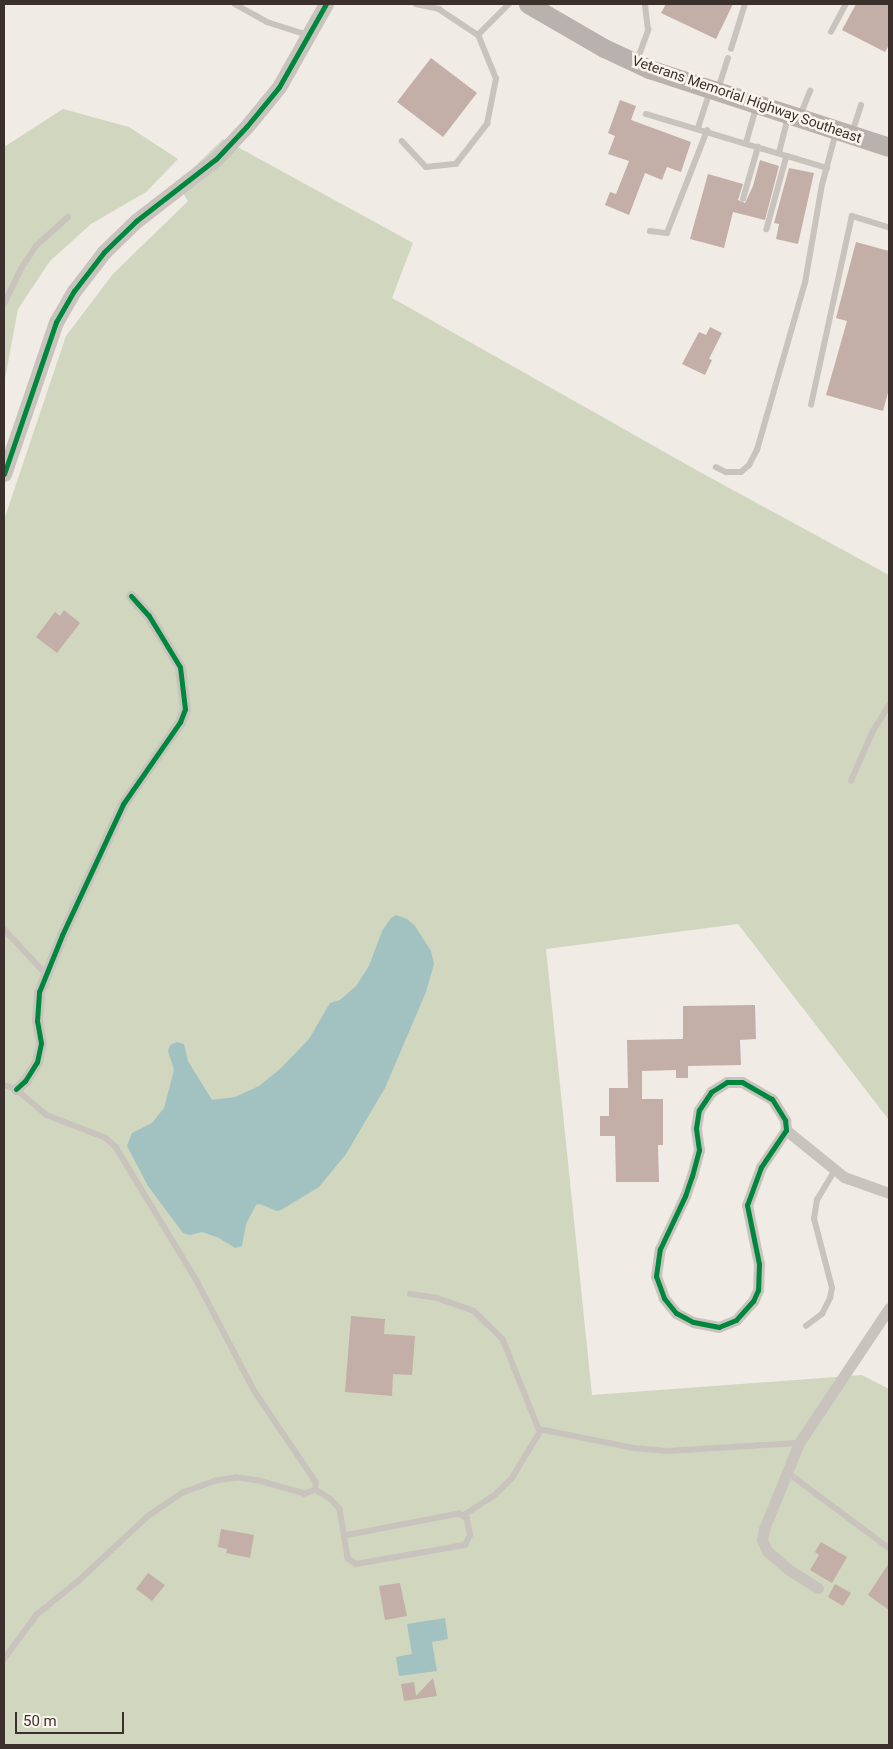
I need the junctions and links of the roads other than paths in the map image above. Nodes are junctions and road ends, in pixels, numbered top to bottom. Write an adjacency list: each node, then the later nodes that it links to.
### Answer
1 (235, 4): 11 (lane)
2 (327, 4): 11 (street)
3 (416, 4): 10 (lane)
4 (510, 4): 10 (lane)
5 (528, 4): 14 (main road, Veterans Memorial Highway Southeast)
6 (645, 4): 14 (lane)
7 (745, 4): 12 (lane)
8 (846, 4): 9 (lane)
9 (832, 32)
10 (478, 35): 24 (lane)
11 (310, 36): 39 (street)
12 (731, 49)
13 (728, 59): 15 (lane)
14 (636, 63): 15 (main road, Veterans Memorial Highway Southeast)
15 (714, 90): 17 (main road, Veterans Memorial Highway Southeast); 21 (lane)
16 (810, 91): 20 (lane)
17 (756, 104): 20 (main road, Veterans Memorial Highway Southeast); 25 (lane)
18 (861, 105): 23 (lane)
19 (646, 114): 21 (lane)
20 (794, 116): 23 (main road, Veterans Memorial Highway Southeast); 28 (lane)
21 (698, 128): 22 (lane)
22 (708, 131): 25 (lane); 35 (lane)
23 (844, 133): 27 (main road, Veterans Memorial Highway Southeast); 30 (lane)
24 (402, 141)
25 (746, 143): 26 (lane)
26 (758, 147): 28 (lane); 31 (lane)
27 (889, 147)
28 (779, 154): 29 (lane)
29 (787, 156): 30 (lane); 34 (lane)
30 (826, 168): 38 (lane)
31 (743, 198)
32 (68, 217): 36 (lane)
33 (889, 227): 37 (lane)
34 (767, 229)
35 (650, 231)
36 (4, 304)
37 (811, 405)
38 (716, 467)
39 (4, 474)
40 (131, 596): 44 (street)
41 (889, 705): 42 (lane)
42 (851, 781)
43 (4, 929): 44 (lane)
44 (46, 974): 46 (street)
45 (4, 1085): 46 (lane)
46 (16, 1089): 56 (lane)
47 (786, 1130): 47 (street); 48 (street)
48 (835, 1170): 49 (street); 52 (lane)
49 (889, 1193)
50 (410, 1294): 53 (lane)
51 (889, 1308): 54 (street)
52 (806, 1326)
53 (541, 1430): 54 (lane); 57 (lane)
54 (799, 1443): 55 (street)
55 (787, 1472): 59 (lane); 60 (street)
56 (316, 1490): 58 (lane); 61 (lane)
57 (464, 1515): 58 (lane); 58 (lane)
58 (344, 1536)
59 (889, 1548)
60 (818, 1588)
61 (4, 1660)

